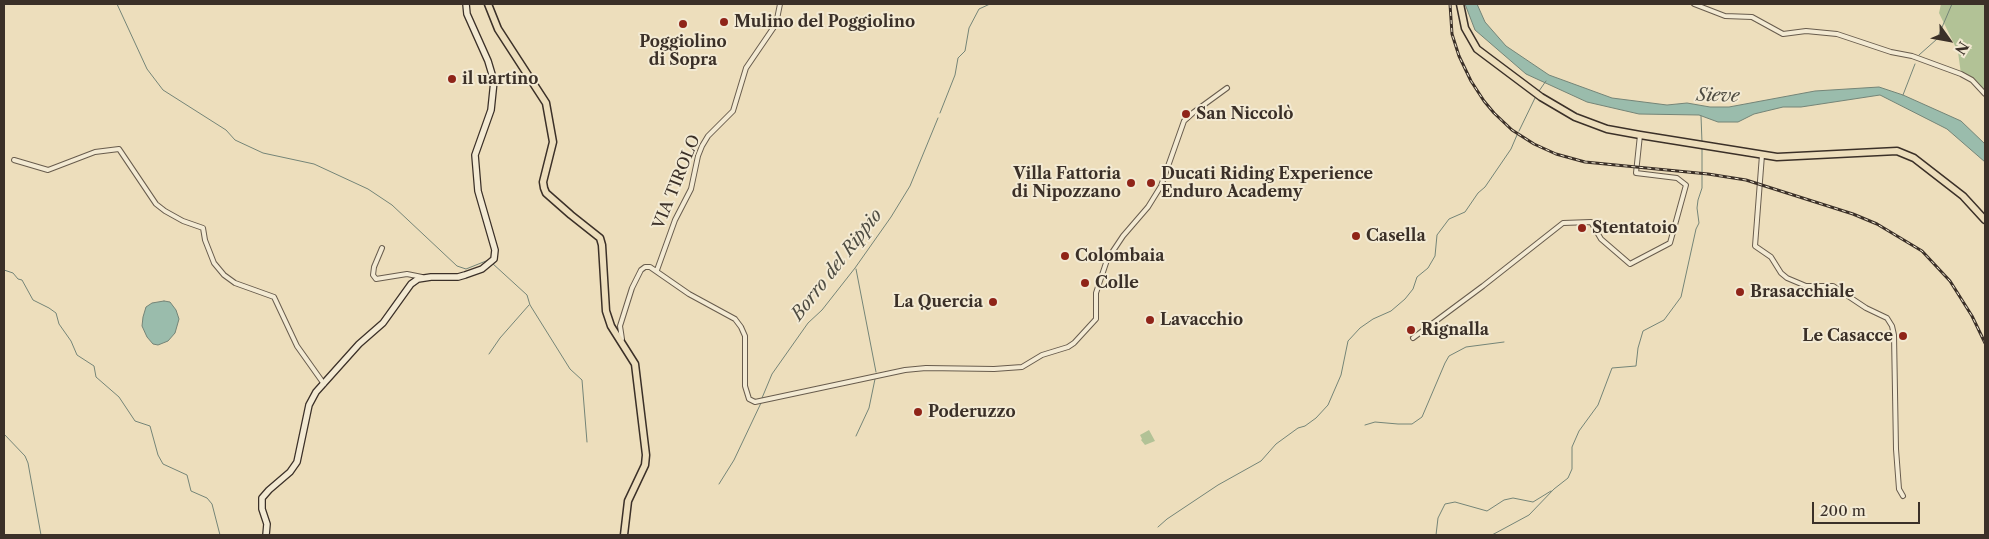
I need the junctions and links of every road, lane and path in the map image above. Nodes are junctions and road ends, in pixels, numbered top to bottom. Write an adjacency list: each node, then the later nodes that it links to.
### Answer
1 (466, 4): 14 (main road)
2 (488, 4): 16 (main road)
3 (780, 4): 13 (street, VIA TIROLO)
4 (1460, 4): 8 (main road)
5 (1694, 4): 7 (street)
6 (1228, 88): 13 (street)
7 (1985, 94)
8 (1640, 136): 9 (main road); 15 (street)
9 (1762, 155): 11 (main road); 18 (street)
10 (14, 160): 17 (street)
11 (1985, 220)
12 (382, 248): 14 (street)
13 (658, 270): 16 (street)
14 (426, 278): 17 (main road)
15 (1413, 338)
16 (621, 342): 20 (main road)
17 (324, 384): 19 (main road)
18 (1903, 496)
19 (266, 535)
20 (624, 535)

